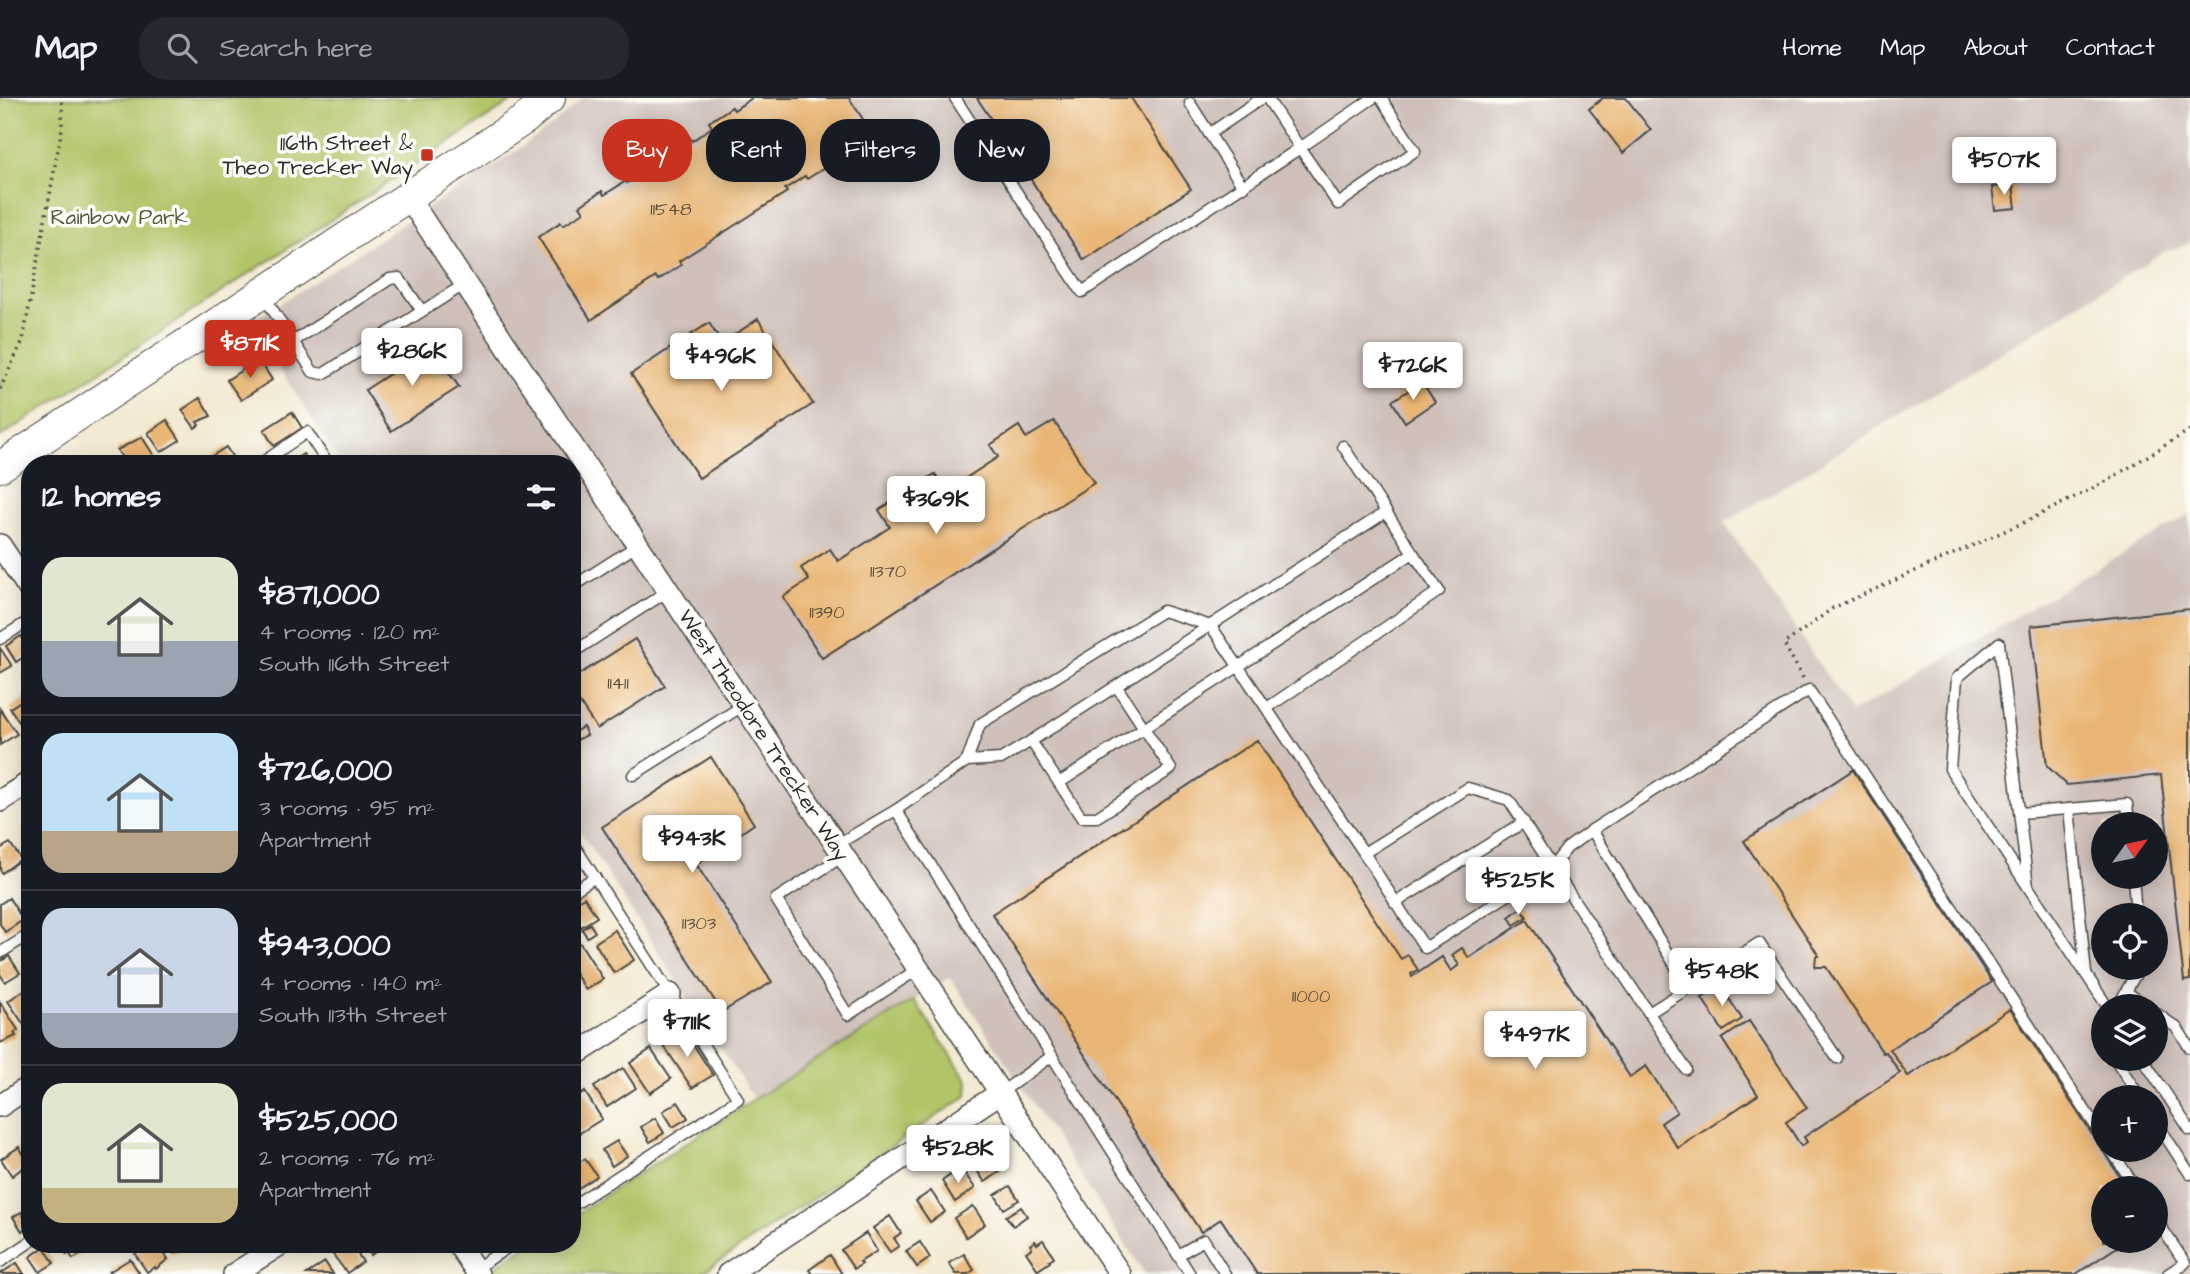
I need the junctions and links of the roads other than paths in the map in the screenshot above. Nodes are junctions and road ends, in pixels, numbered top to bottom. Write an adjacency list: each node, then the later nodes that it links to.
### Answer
1 (550, 98): 10 (street)
2 (955, 98): 9 (lane)
3 (1265, 98): 7 (lane); 8 (lane)
4 (1373, 98): 8 (lane)
5 (1381, 98): 8 (lane)
6 (1190, 103): 7 (lane)
7 (1209, 134): 9 (lane)
8 (1300, 148): 9 (lane)
9 (1243, 187)
10 (408, 197): 11 (street, West Theodore Trecker Way); 12 (street)
11 (465, 284): 13 (lane); 18 (street, West Theodore Trecker Way)
12 (262, 293): 14 (lane); 20 (street)
13 (422, 311): 14 (lane); 14 (lane)
14 (294, 341)
15 (1343, 446): 21 (lane)
16 (273, 455): 17 (lane)
17 (322, 455)
18 (578, 455)
19 (581, 459): 23 (street, West Theodore Trecker Way)
20 (0, 467)
21 (1386, 512): 24 (lane); 29 (lane)
22 (0, 545): 25 (street)
23 (638, 545): 26 (lane); 27 (street, West Theodore Trecker Way)
24 (1413, 553): 32 (lane); 35 (lane)
25 (21, 576)
26 (581, 581)
27 (668, 591): 31 (lane); 34 (street, West Theodore Trecker Way)
28 (21, 626): 30 (lane)
29 (1211, 626): 32 (lane); 33 (lane); 38 (lane)
30 (0, 639)
31 (581, 647)
32 (1239, 667): 35 (lane); 36 (lane)
33 (1116, 687): 36 (lane); 37 (lane)
34 (744, 705): 39 (lane); 49 (street, West Theodore Trecker Way)
35 (1267, 708): 50 (lane)
36 (1144, 728): 40 (lane); 40 (lane)
37 (1031, 741): 38 (lane); 40 (lane)
38 (967, 761): 44 (lane)
39 (633, 775)
40 (1059, 783)
41 (21, 788): 42 (street)
42 (0, 801)
43 (2069, 808): 45 (lane); 46 (lane); 60 (lane)
44 (896, 810): 49 (lane); 73 (lane)
45 (2128, 812)
46 (2020, 813): 55 (lane); 55 (lane)
47 (1524, 822): 50 (lane); 52 (lane); 56 (lane)
48 (1592, 830): 52 (lane); 62 (lane); 80 (lane)
49 (840, 850): 59 (street, West Theodore Trecker Way); 59 (lane)
50 (1364, 853): 56 (lane)
51 (581, 856): 53 (lane)
52 (1552, 867): 56 (lane); 67 (lane)
53 (595, 877): 54 (lane); 64 (lane)
54 (581, 886)
55 (2029, 890): 60 (lane)
56 (1395, 903)
57 (21, 940): 58 (lane)
58 (0, 953)
59 (918, 970): 78 (street, West Theodore Trecker Way)
60 (2087, 977): 65 (lane)
61 (2132, 980): 63 (lane)
62 (1689, 988): 67 (lane); 74 (lane)
63 (2126, 992): 66 (lane)
64 (670, 994): 72 (street); 84 (lane)
65 (2099, 994)
66 (2129, 994)
67 (1649, 1013): 75 (lane)
68 (2168, 1022): 70 (lane)
69 (2190, 1026): 70 (lane)
70 (2177, 1028): 71 (lane)
71 (2190, 1048)
72 (581, 1051)
73 (1052, 1056): 78 (lane); 90 (lane)
74 (1837, 1058)
75 (1686, 1069)
76 (2151, 1071): 81 (lane)
77 (21, 1092): 79 (street)
78 (1000, 1093): 92 (street, West Theodore Trecker Way); 95 (street)
79 (0, 1105)
80 (2091, 1119)
81 (2190, 1130)
82 (2168, 1140): 83 (lane)
83 (2190, 1174)
84 (581, 1200)
85 (2168, 1237): 98 (lane)
86 (21, 1248): 91 (lane)
87 (267, 1253): 94 (street)
88 (463, 1253): 93 (street)
89 (500, 1253): 93 (lane)
90 (1178, 1255): 96 (lane); 97 (lane)
91 (0, 1262)
92 (1111, 1271)
93 (473, 1272)
94 (234, 1274)
95 (728, 1274)
96 (1189, 1274)
97 (1225, 1274)
98 (2168, 1274)

